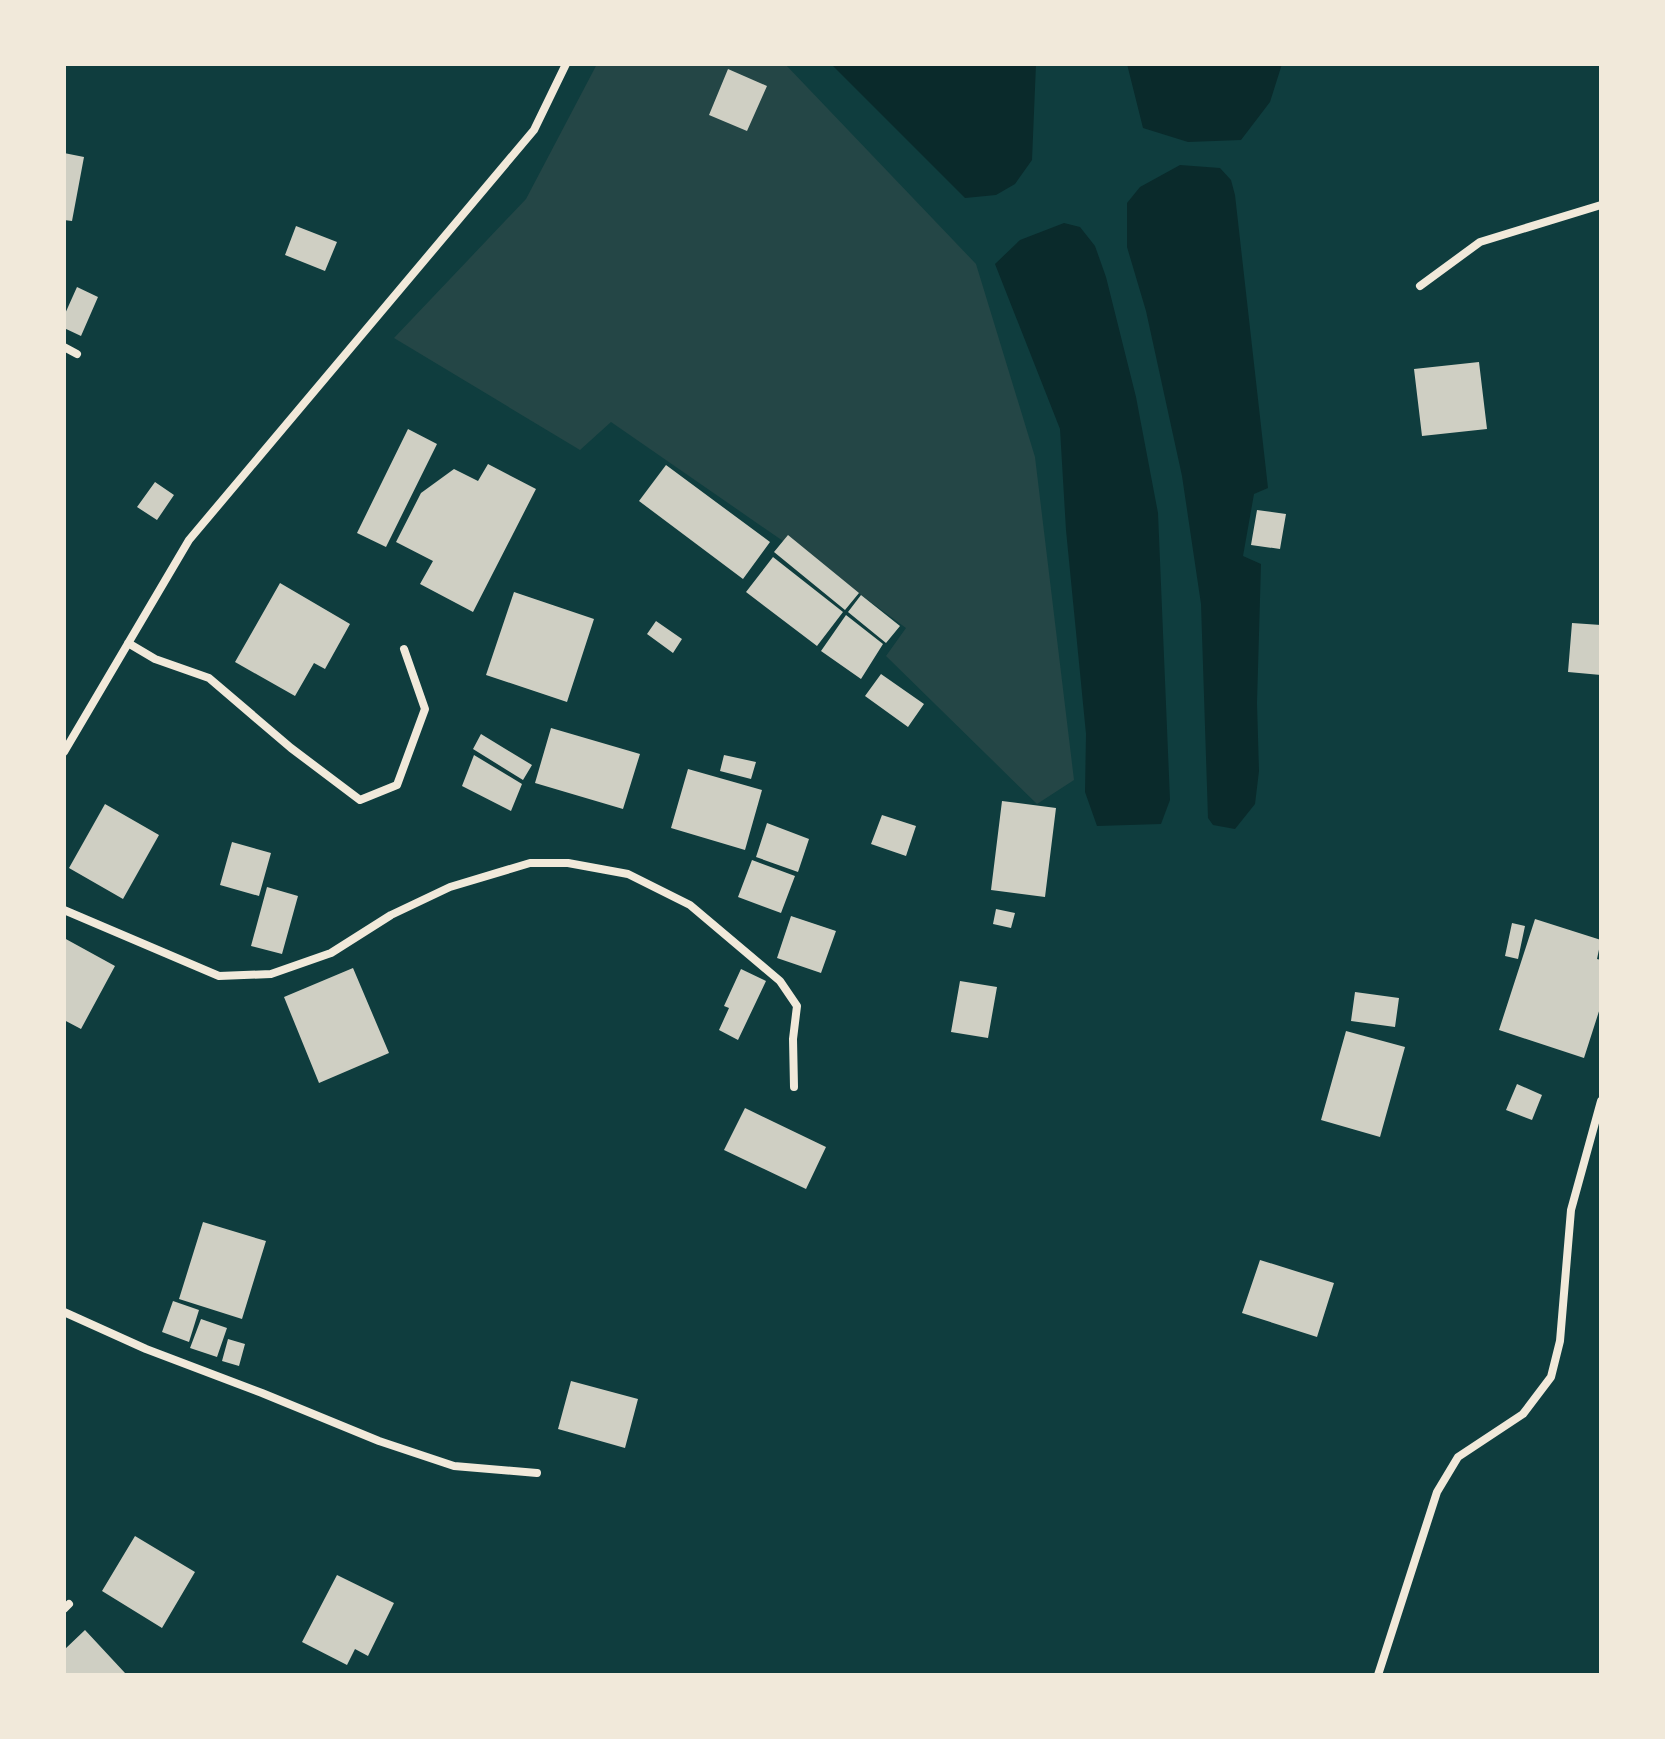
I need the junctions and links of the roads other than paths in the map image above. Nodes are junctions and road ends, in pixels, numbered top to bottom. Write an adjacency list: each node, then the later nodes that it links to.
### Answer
1 (566, 64): 6 (street)
2 (1601, 205): 3 (street)
3 (1420, 286)
4 (64, 347): 5 (street)
5 (77, 354)
6 (128, 643): 7 (street); 8 (street)
7 (404, 649)
8 (64, 752)
9 (64, 910): 10 (street)
10 (794, 1087)
11 (1601, 1101): 14 (street)
12 (64, 1312): 13 (street)
13 (537, 1473)
14 (1378, 1675)

